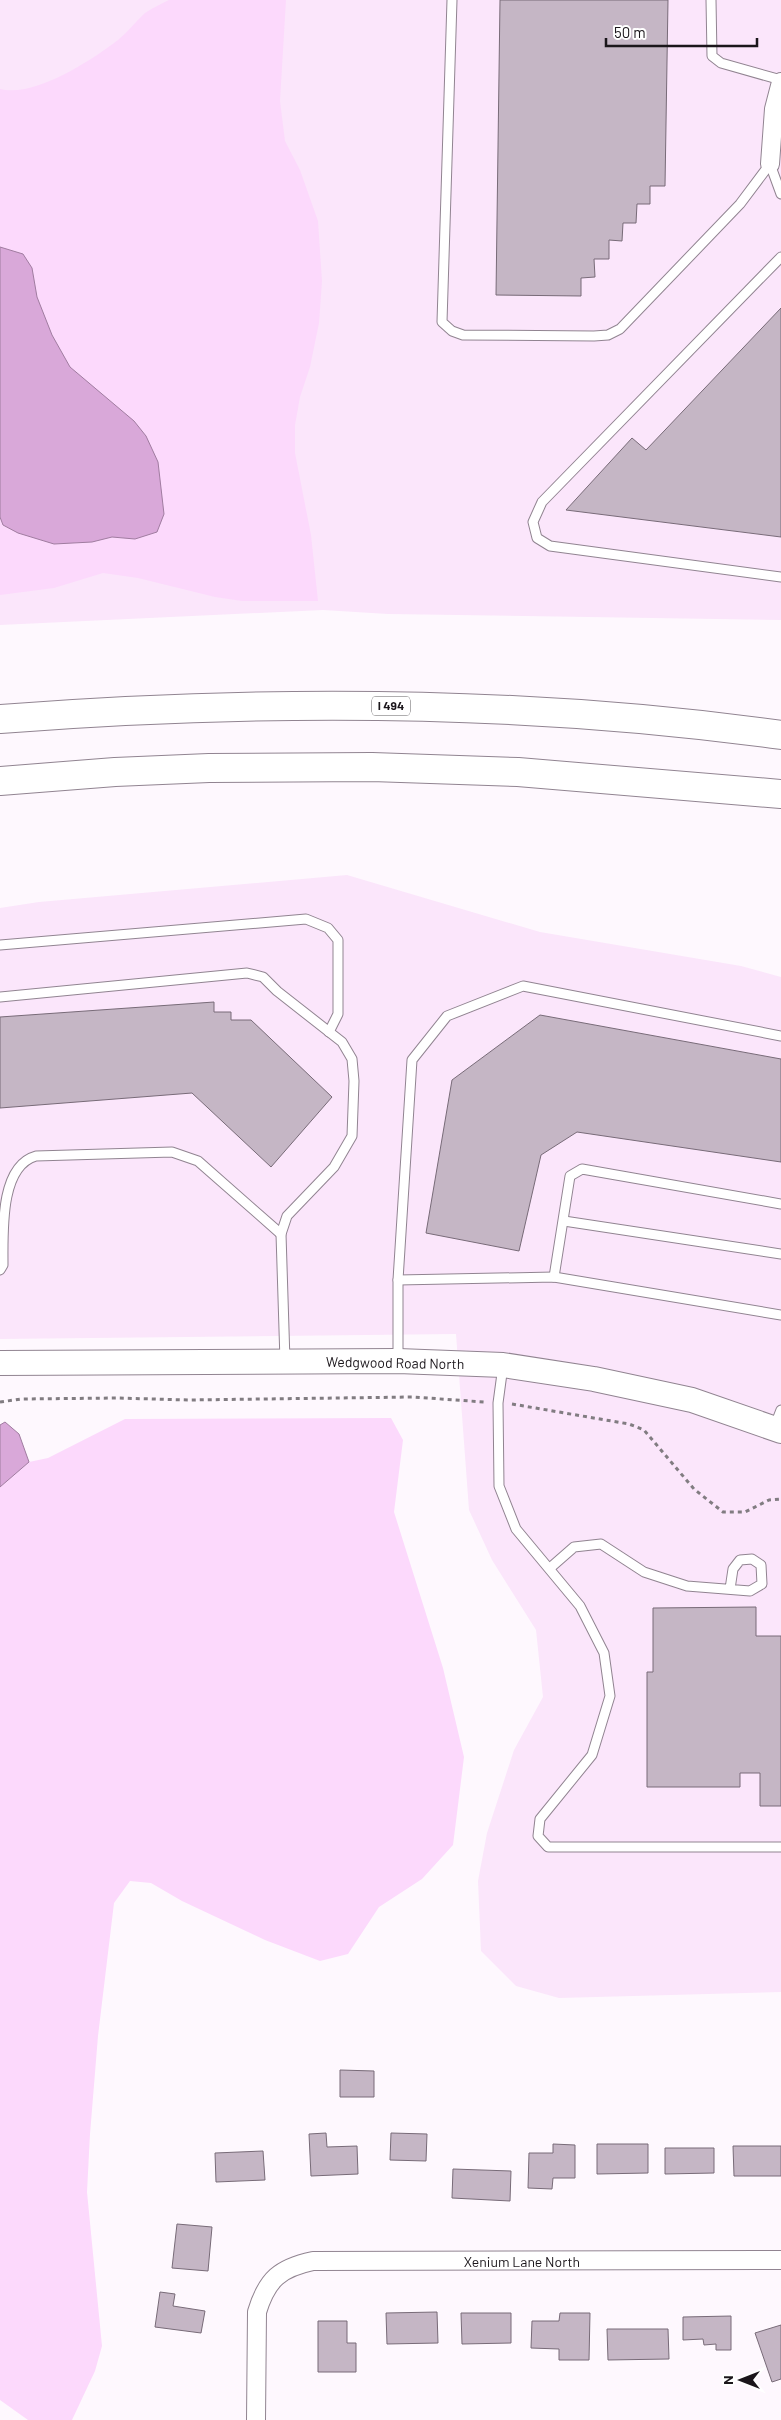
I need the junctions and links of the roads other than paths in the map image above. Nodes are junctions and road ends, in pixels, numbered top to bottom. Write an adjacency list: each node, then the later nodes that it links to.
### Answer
1 (452, 0): 4 (lane)
2 (711, 0): 3 (lane)
3 (781, 81): 4 (street)
4 (770, 164): 5 (lane)
5 (781, 194)
6 (781, 256): 7 (lane)
7 (781, 577)
8 (0, 719): 9 (highway, I 494)
9 (781, 733)
10 (0, 781): 11 (highway)
11 (781, 794)
12 (0, 945): 14 (lane)
13 (0, 997): 14 (lane)
14 (329, 1032): 18 (lane)
15 (781, 1036): 22 (lane)
16 (781, 1204): 17 (lane)
17 (564, 1221): 19 (lane); 21 (lane)
18 (281, 1234): 20 (lane); 25 (lane)
19 (781, 1254)
20 (0, 1270)
21 (554, 1277): 22 (lane); 23 (lane)
22 (398, 1280): 24 (lane)
23 (781, 1315)
24 (398, 1361): 25 (street, Wedgwood Road North); 27 (street, Wedgwood Road North)
25 (285, 1362): 26 (street, Wedgwood Road North)
26 (0, 1363)
27 (503, 1365): 28 (street, Wedgwood Road North); 29 (lane)
28 (779, 1423)
29 (550, 1568): 30 (lane); 31 (lane)
30 (730, 1589)
31 (781, 1847)
32 (781, 2260): 33 (street, Xenium Lane North)
33 (256, 2420)

